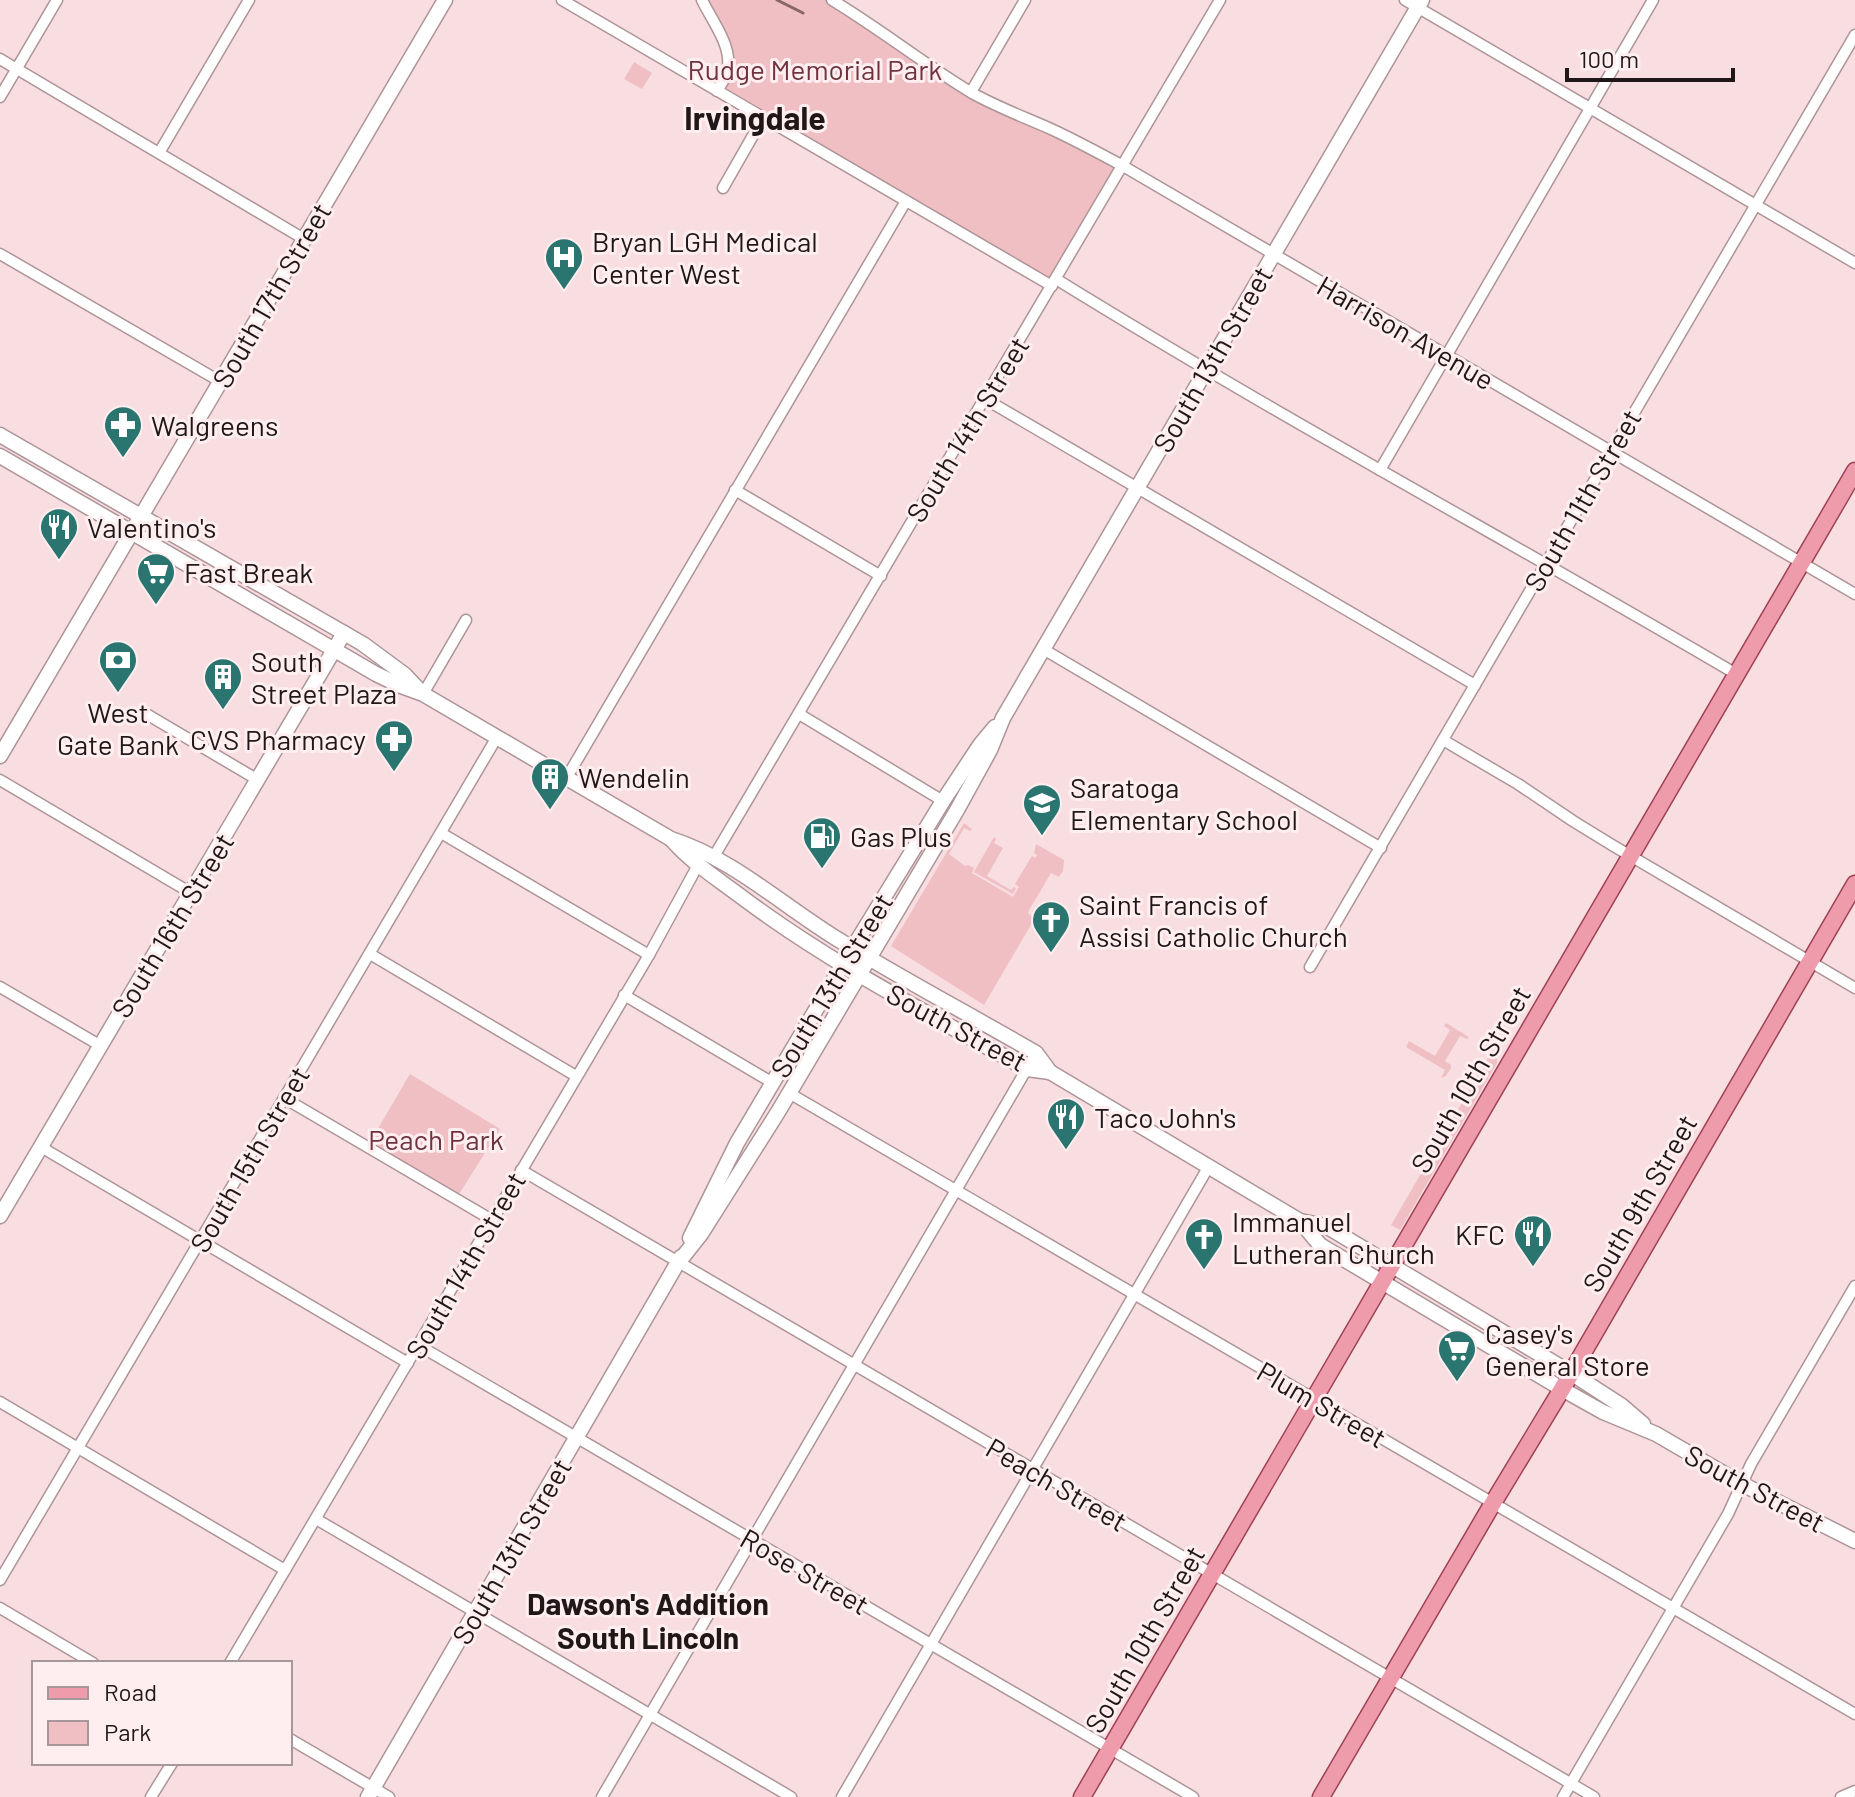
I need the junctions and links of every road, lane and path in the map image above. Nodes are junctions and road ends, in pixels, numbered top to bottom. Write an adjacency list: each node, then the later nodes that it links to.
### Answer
1 (57, 0): 13 (street)
2 (249, 0): 19 (street)
3 (445, 0): 24 (main road, South 17th Street)
4 (562, 0): 14 (street)
5 (702, 0): 14 (street)
6 (832, 0): 15 (street, Harrison Avenue)
7 (1025, 0): 15 (street)
8 (1220, 0): 20 (street, South 14th Street)
9 (1653, 0): 17 (street)
10 (1415, 2): 17 (street); 26 (main road, South 13th Street)
11 (1855, 35): 23 (street, South 11th Street)
12 (0, 59): 13 (street)
13 (17, 69): 16 (street); 19 (street)
14 (717, 91): 18 (street)
15 (971, 92): 20 (street, Harrison Avenue)
16 (0, 97)
17 (1590, 108): 23 (street); 29 (street)
18 (763, 118): 21 (street); 22 (street)
19 (159, 153): 24 (street)
20 (1123, 166): 26 (street, Harrison Avenue); 28 (street, South 14th Street)
21 (723, 188)
22 (906, 201): 28 (street); 39 (street)
23 (1755, 204): 27 (street); 34 (street, South 11th Street)
24 (304, 239): 31 (main road, South 17th Street)
25 (0, 254): 31 (street)
26 (1273, 255): 29 (street, Harrison Avenue); 30 (main road, South 13th Street)
27 (1855, 263)
28 (1054, 283): 30 (street); 32 (street, South 14th Street)
29 (1446, 356): 34 (street, Harrison Avenue); 36 (street)
30 (1206, 369): 36 (street); 38 (main road, South 13th Street)
31 (221, 382): 40 (main road, South 17th Street)
32 (985, 399): 38 (street); 44 (street, South 14th Street)
33 (0, 435): 40 (main road, South Street)
34 (1611, 452): 42 (street, Harrison Avenue); 43 (street, South 11th Street)
35 (0, 456): 41 (main road, South Street)
36 (1380, 470): 43 (street)
37 (1855, 471): 42 (main road, South 10th Street)
38 (1137, 488): 48 (main road, South 13th Street); 51 (street)
39 (735, 490): 44 (street); 60 (street)
40 (142, 516): 41 (main road, South 17th Street); 47 (main road, South Street)
41 (132, 533): 49 (main road, South Street); 57 (main road, South 17th Street)
42 (1801, 563): 45 (street, Harrison Avenue); 50 (main road, South 10th Street)
43 (1545, 564): 50 (street); 51 (street, South 11th Street)
44 (881, 576): 54 (street, South 14th Street)
45 (1855, 594)
46 (466, 620): 52 (street)
47 (344, 633): 49 (main road, South 16th Street); 52 (main road, South Street)
48 (1043, 649): 55 (main road, South 13th Street); 66 (street)
49 (334, 650): 52 (main road, South Street); 62 (main road, South 16th Street)
50 (1736, 674): 67 (main road, South 10th Street)
51 (1475, 685): 58 (street, South 11th Street)
52 (423, 694): 56 (main road, South Street)
53 (143, 712): 62 (street)
54 (799, 714): 63 (street); 68 (street, South 14th Street)
55 (1003, 718): 63 (main road, South 13th Street); 75 (main road, South 13th Street)
56 (497, 737): 60 (main road, South Street); 64 (street, South 15th Street)
57 (4, 740): 59 (main road, South 17th Street)
58 (1443, 740): 66 (street, South 11th Street); 67 (street)
59 (0, 756)
60 (567, 777): 65 (main road, South Street)
61 (0, 780): 71 (street)
62 (258, 780): 71 (main road, South 16th Street)
63 (943, 801): 72 (main road, South 13th Street)
64 (441, 833): 73 (street, South 15th Street); 74 (street)
65 (671, 839): 68 (main road, South Street); 69 (main road, South Street)
66 (1381, 848): 78 (street, South 11th Street)
67 (1630, 855): 76 (street); 101 (main road, South 10th Street)
68 (713, 858): 72 (main road, South Street)
69 (698, 865): 74 (street, South 14th Street); 77 (main road, South Street)
70 (1855, 884): 76 (main road, South 9th Street)
71 (191, 893): 83 (main road, South 16th Street)
72 (853, 948): 75 (main road, South Street); 77 (main road, South 13th Street)
73 (370, 954): 87 (street); 90 (street, South 15th Street)
74 (649, 955): 82 (street, South 14th Street)
75 (868, 957): 79 (main road, South 13th Street); 84 (main road, South Street)
76 (1810, 962): 81 (street); 108 (main road, South 9th Street)
77 (843, 964): 79 (main road, South Street); 88 (main road, South 13th Street)
78 (1310, 967)
79 (859, 973): 85 (main road, South Street); 89 (main road, South 13th Street)
80 (0, 987): 83 (street)
81 (1855, 988)
82 (624, 995): 87 (street, South 14th Street); 88 (street)
83 (101, 1046): 91 (main road, South 16th Street)
84 (1036, 1053): 85 (street); 86 (main road, South Street)
85 (1027, 1069): 86 (main road, South Street); 94 (street)
86 (1050, 1072): 92 (main road, South Street)
87 (576, 1076): 93 (street, South 14th Street)
88 (773, 1083): 100 (main road, South 13th Street)
89 (789, 1093): 94 (street, Plum Street); 100 (main road, South 13th Street)
90 (284, 1098): 97 (street); 99 (street, South 15th Street)
91 (41, 1147): 95 (main road, South 16th Street); 99 (street)
92 (1209, 1166): 98 (main road, South Street); 104 (street)
93 (521, 1170): 97 (street, South 14th Street); 100 (street, Peach Street)
94 (956, 1190): 104 (street, Plum Street); 107 (street)
95 (5, 1197): 96 (main road, South 16th Street)
96 (0, 1216)
97 (492, 1220): 105 (street, South 14th Street)
98 (1300, 1221): 101 (main road, South Street); 102 (main road, South Street)
99 (201, 1240): 106 (street); 114 (street, South 15th Street)
100 (678, 1263): 107 (street, Peach Street); 113 (main road, South 13th Street)
101 (1391, 1266): 102 (main road, South 10th Street); 108 (main road, South Street)
102 (1382, 1282): 109 (main road, South Street); 110 (main road, South 10th Street)
103 (1855, 1286): 116 (street)
104 (1136, 1294): 110 (street, Plum Street); 115 (street)
105 (418, 1345): 106 (street, South 14th Street); 113 (street, Rose Street)
106 (408, 1363): 118 (street, South 14th Street)
107 (854, 1365): 115 (street, Peach Street); 119 (street)
108 (1571, 1373): 109 (main road, South 9th Street); 112 (main road, South Street)
109 (1562, 1389): 112 (main road, South Street); 117 (main road, South 9th Street)
110 (1314, 1399): 117 (street, Plum Street); 122 (main road, South 10th Street)
111 (0, 1402): 114 (street)
112 (1656, 1434): 116 (main road, South Street)
113 (577, 1438): 119 (street, Rose Street); 126 (main road, South 13th Street)
114 (77, 1449): 121 (street); 123 (street, South 15th Street)
115 (1033, 1470): 122 (street, Peach Street); 127 (street)
116 (1742, 1484): 120 (main road, South Street); 124 (street)
117 (1493, 1503): 124 (street, Plum Street); 130 (main road, South 9th Street)
118 (316, 1519): 121 (street, South 14th Street); 126 (street)
119 (752, 1540): 127 (street, Rose Street); 132 (street)
120 (1855, 1541)
121 (285, 1570): 129 (street, South 14th Street)
122 (1212, 1574): 130 (street, Peach Street); 134 (main road, South 10th Street)
123 (0, 1580)
124 (1673, 1608): 131 (street, Plum Street); 136 (street)
125 (1, 1610): 128 (street)
126 (474, 1613): 132 (street); 138 (main road, South 13th Street)
127 (930, 1645): 134 (street, Rose Street); 143 (street)
128 (90, 1661)
129 (231, 1661)
130 (1390, 1678): 136 (street, Peach Street); 146 (main road, South 9th Street)
131 (1855, 1714)
132 (650, 1715): 141 (street); 142 (street)
133 (292, 1740): 138 (street)
134 (1110, 1749): 144 (main road, South 10th Street); 145 (street, Rose Street)
135 (171, 1765): 139 (street)
136 (1571, 1783): 147 (street); 148 (street, Peach Street)
137 (1855, 1791): 149 (street)
138 (370, 1792): 140 (street)
139 (151, 1797)
140 (389, 1797)
141 (602, 1797)
142 (791, 1797)
143 (842, 1797)
144 (1082, 1797)
145 (1193, 1797)
146 (1321, 1797)
147 (1563, 1797)
148 (1594, 1797)
149 (1841, 1797)

